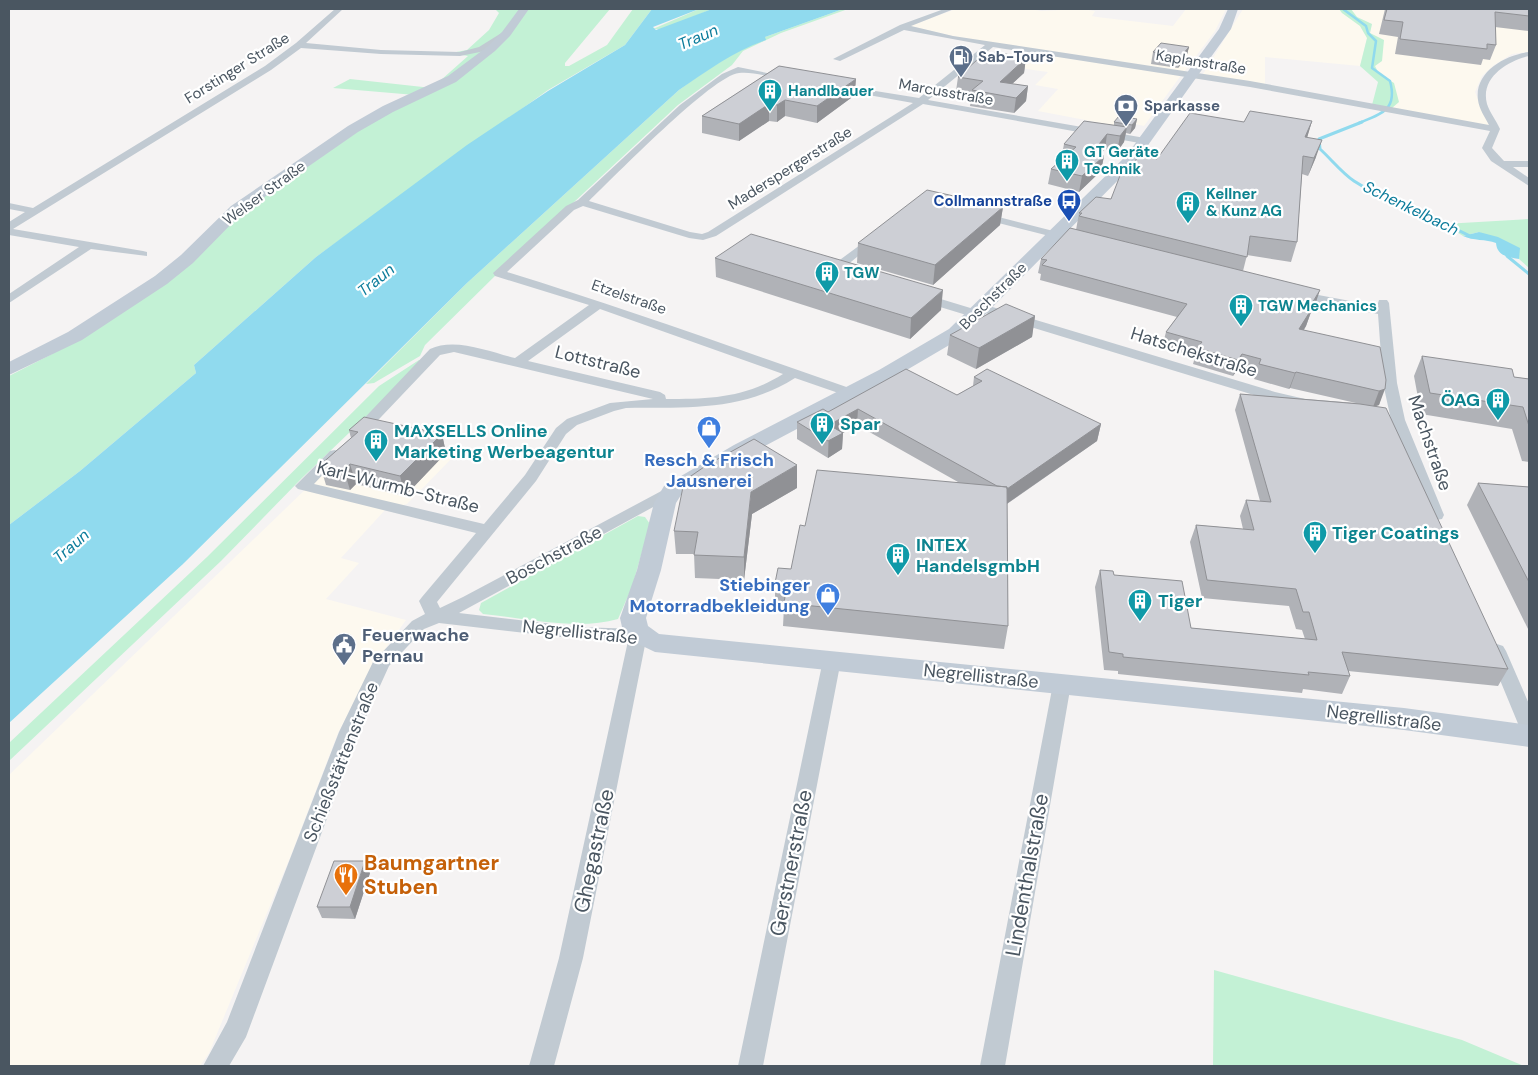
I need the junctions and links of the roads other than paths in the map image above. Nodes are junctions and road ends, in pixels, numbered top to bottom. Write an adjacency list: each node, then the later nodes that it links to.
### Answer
1 (339, 9): 8 (street)
2 (950, 9): 5 (street)
3 (1233, 9): 11 (main road, Boschstraße)
4 (521, 13): 6 (main road, Welser Straße)
5 (903, 27): 7 (street, Kaplanstraße); 10 (street)
6 (506, 34): 8 (street, Forstinger Straße); 39 (main road, Welser Straße)
7 (991, 44): 11 (street, Kaplanstraße); 14 (street, Maderspergerstraße)
8 (299, 45): 22 (street, Forstinger Straße)
9 (1529, 54): 15 (street)
10 (837, 59)
11 (1192, 75): 15 (street, Kaplanstraße); 16 (main road, Boschstraße)
12 (795, 79): 20 (street)
13 (824, 84): 14 (street, Marcusstraße)
14 (920, 102): 16 (street, Marcusstraße); 20 (street, Maderspergerstraße)
15 (1495, 130): 17 (street)
16 (1145, 141): 27 (main road, Boschstraße)
17 (1502, 164): 18 (street); 19 (street)
18 (1529, 164)
19 (1529, 183)
20 (582, 202): 35 (street, Etzelstraße)
21 (9, 206): 22 (street)
22 (34, 211): 24 (street, Forstinger Straße)
23 (966, 212): 27 (street)
24 (9, 227)
25 (884, 230): 31 (street)
26 (9, 232): 29 (street)
27 (1056, 235): 28 (street); 36 (main road, Boschstraße)
28 (1084, 242)
29 (89, 245): 30 (street); 34 (street)
30 (143, 254)
31 (855, 276)
32 (909, 293): 36 (street)
33 (1288, 293): 45 (street, Machstraße)
34 (9, 299)
35 (598, 304): 38 (street, Lottstraße); 40 (street, Etzelstraße)
36 (980, 311): 41 (main road, Boschstraße); 43 (street, Hatschekstraße)
37 (435, 352): 38 (street, Lottstraße); 46 (street, Karl-Wurmb-Straße)
38 (519, 362): 42 (street, Lottstraße)
39 (9, 369)
40 (796, 372): 41 (street, Etzelstraße); 42 (street)
41 (850, 393): 44 (main road, Boschstraße)
42 (666, 402): 46 (street)
43 (1311, 404)
44 (672, 491): 47 (street, Boschstraße); 49 (main road)
45 (1441, 526)
46 (486, 530): 47 (street)
47 (435, 616): 49 (street, Negrellistraße); 54 (street, Schießstättenstraße)
48 (1489, 633): 52 (street)
49 (638, 635): 50 (main road, Negrellistraße); 55 (street, Ghegastraße)
50 (832, 660): 51 (main road, Negrellistraße); 56 (street, Gerstnerstraße)
51 (1062, 684): 53 (main road, Negrellistraße); 57 (street, Lindenthalstraße)
52 (1529, 726)
53 (1529, 736)
54 (215, 1066)
55 (542, 1066)
56 (750, 1066)
57 (992, 1066)

